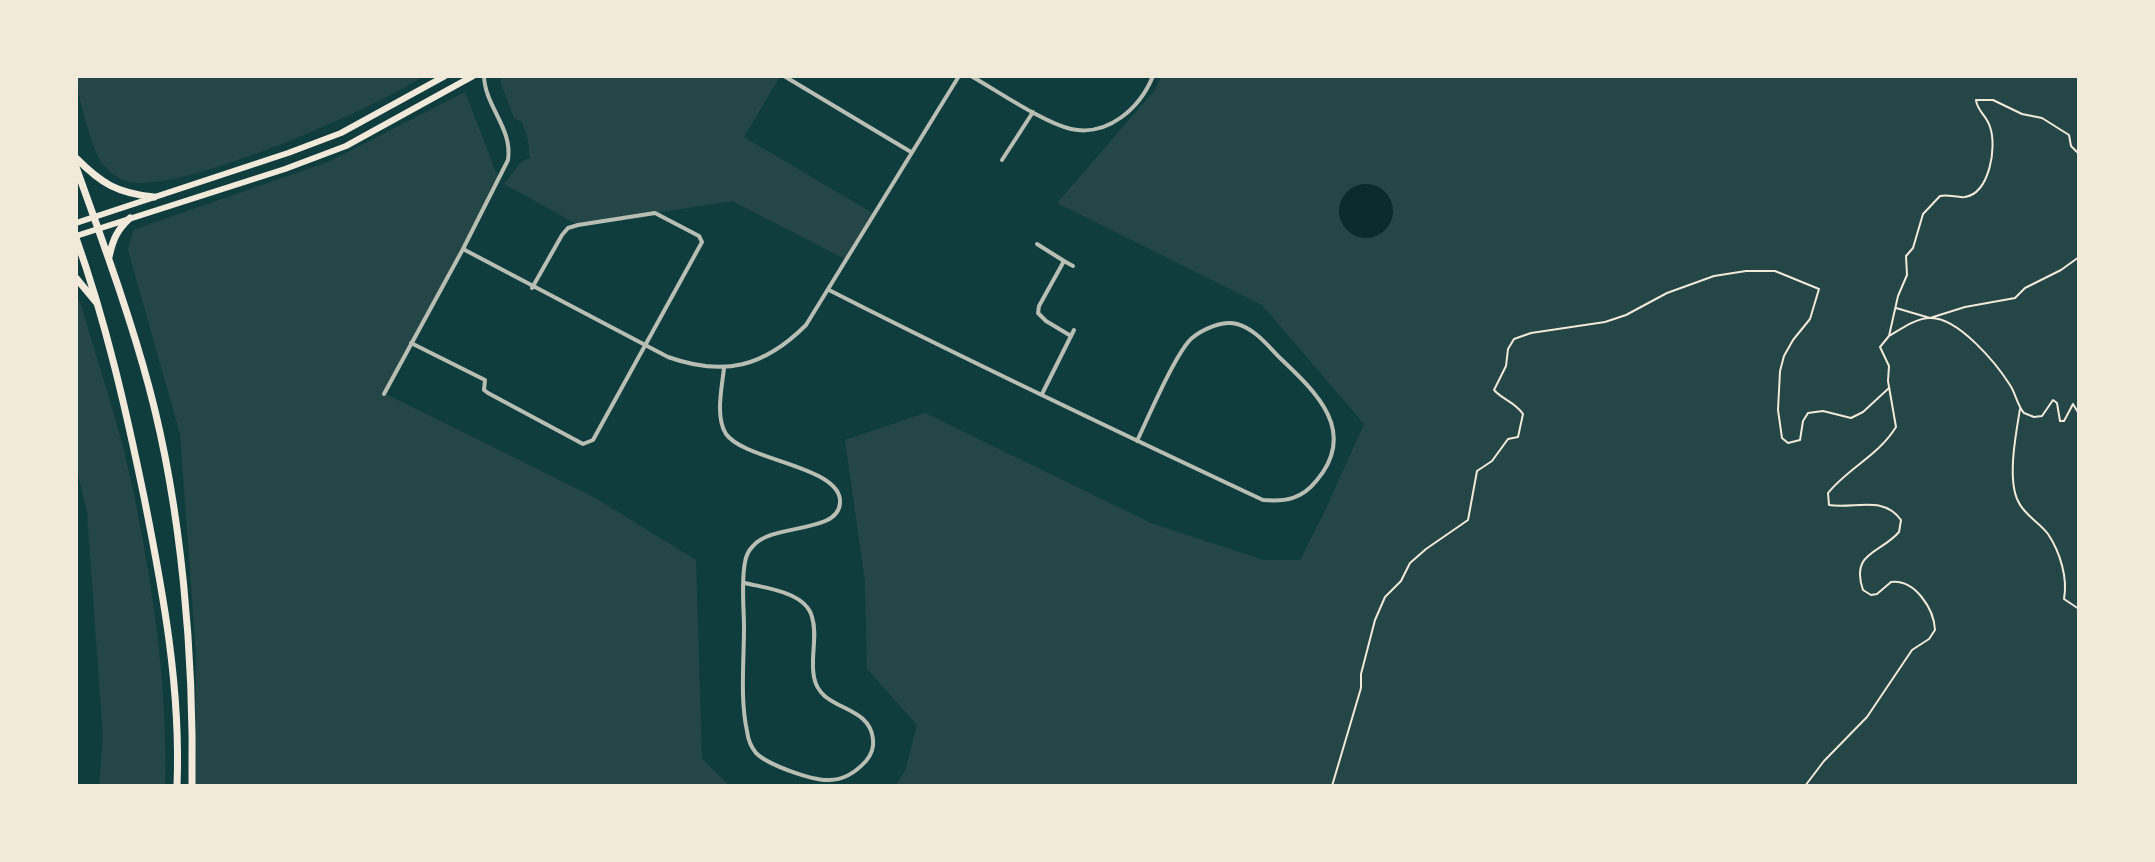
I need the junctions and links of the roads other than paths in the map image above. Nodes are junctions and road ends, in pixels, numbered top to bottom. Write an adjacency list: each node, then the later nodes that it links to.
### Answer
1 (445, 76): 14 (main road)
2 (474, 76): 8 (street); 16 (main road)
3 (484, 76): 8 (street)
4 (784, 76): 10 (street)
5 (959, 76): 10 (street)
6 (971, 76): 9 (street)
7 (1153, 76): 9 (street)
8 (484, 83): 21 (street)
9 (1033, 112): 12 (street)
10 (911, 152): 27 (street)
11 (76, 158): 14 (highway)
12 (1002, 160)
13 (76, 167): 15 (highway)
14 (154, 197): 15 (main road)
15 (93, 217): 17 (main road); 18 (highway)
16 (130, 218): 18 (main road); 22 (highway)
17 (76, 223)
18 (98, 229): 19 (main road); 22 (highway)
19 (76, 237): 28 (highway)
20 (1037, 244): 23 (street)
21 (463, 249): 26 (street); 31 (street)
22 (109, 258): 39 (highway)
23 (1064, 261): 24 (street); 30 (street)
24 (1073, 266)
25 (76, 278): 28 (highway)
26 (532, 288): 32 (street); 32 (street)
27 (829, 290): 33 (street); 35 (street)
28 (98, 304): 38 (highway)
29 (1074, 330): 30 (street)
30 (1071, 336): 35 (street)
31 (411, 343): 32 (street); 34 (street)
32 (646, 346): 33 (street)
33 (724, 368): 37 (street)
34 (384, 394)
35 (1042, 394): 36 (street)
36 (1137, 441): 36 (street)
37 (745, 583): 37 (street)
38 (177, 786)
39 (192, 786)

